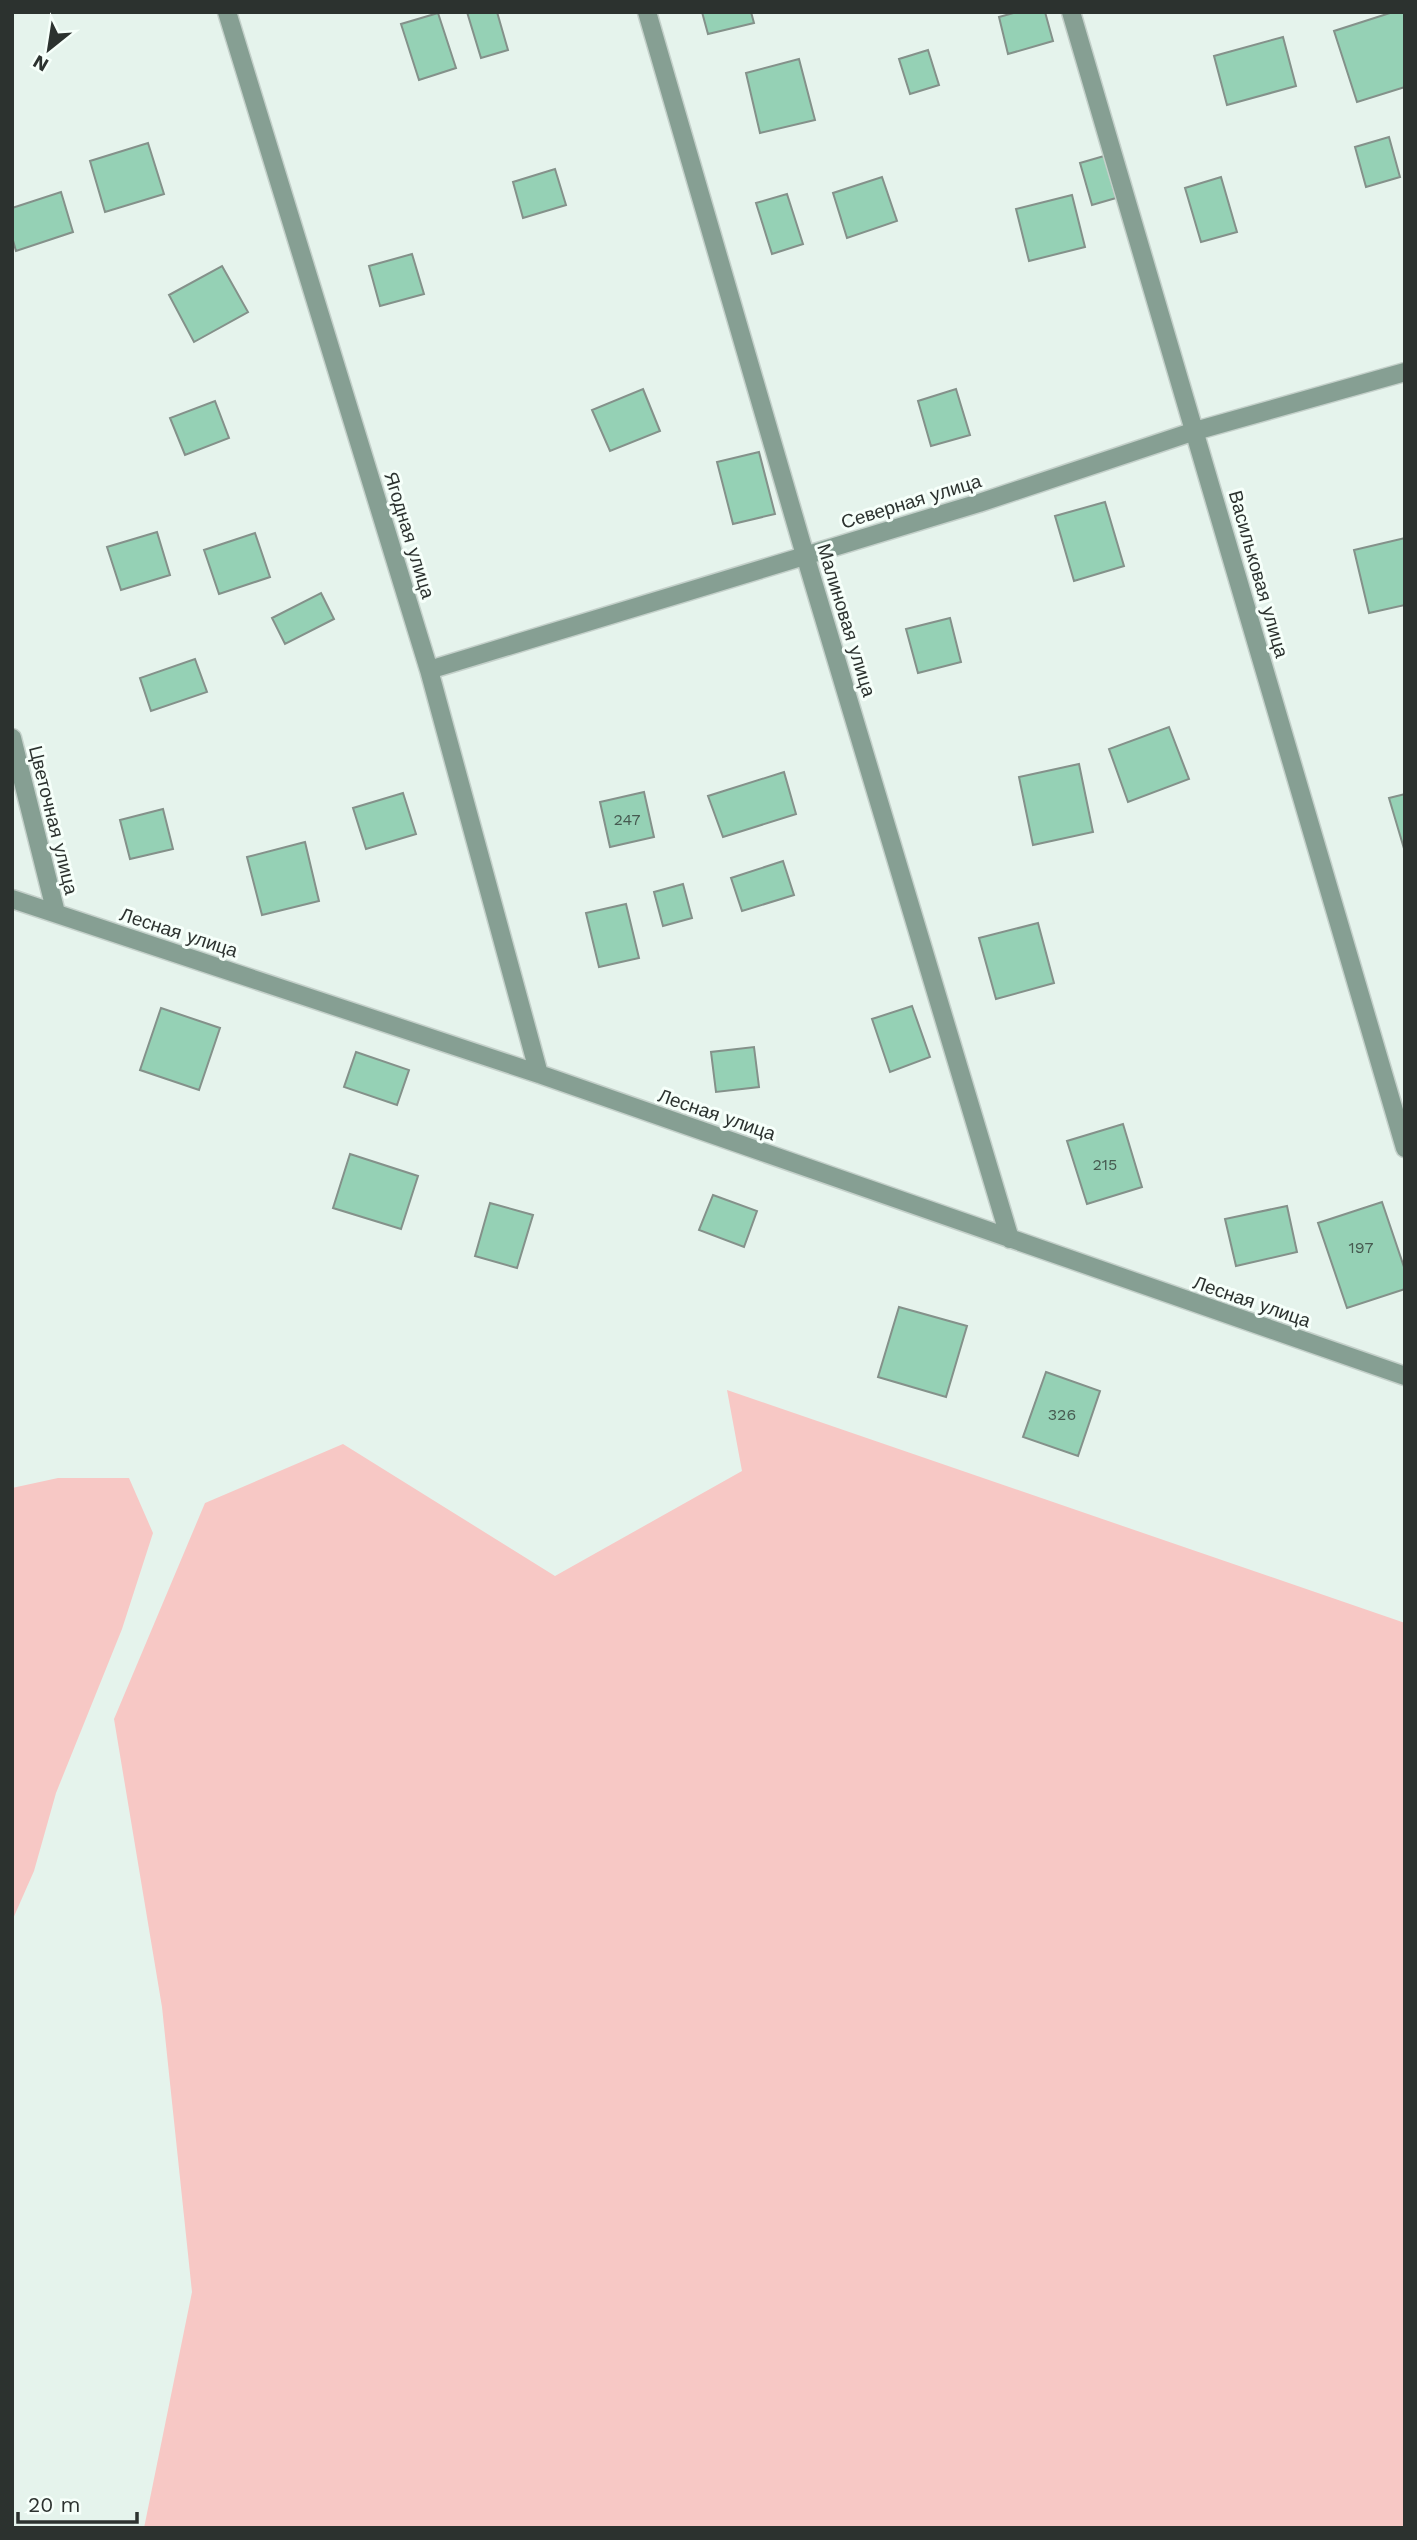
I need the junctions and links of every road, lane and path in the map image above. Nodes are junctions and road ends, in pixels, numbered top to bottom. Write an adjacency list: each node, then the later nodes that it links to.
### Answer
1 (227, 12): 7 (street, Ягодная улица)
2 (647, 12): 6 (street, Малиновая улица)
3 (1071, 12): 5 (street, Васильковая улица)
4 (1405, 372): 5 (street, Северная улица)
5 (1195, 431): 6 (street, Северная улица); 12 (street, Васильковая улица)
6 (805, 555): 7 (street, Северная улица); 13 (street, Малиновая улица)
7 (429, 670): 11 (street, Ягодная улица)
8 (12, 738): 10 (street, Цветочная улица)
9 (12, 899): 10 (street, Лесная улица)
10 (56, 913): 11 (street, Лесная улица)
11 (539, 1074): 13 (street, Лесная улица)
12 (1405, 1148)
13 (1010, 1239): 14 (street, Лесная улица)
14 (1405, 1376)

